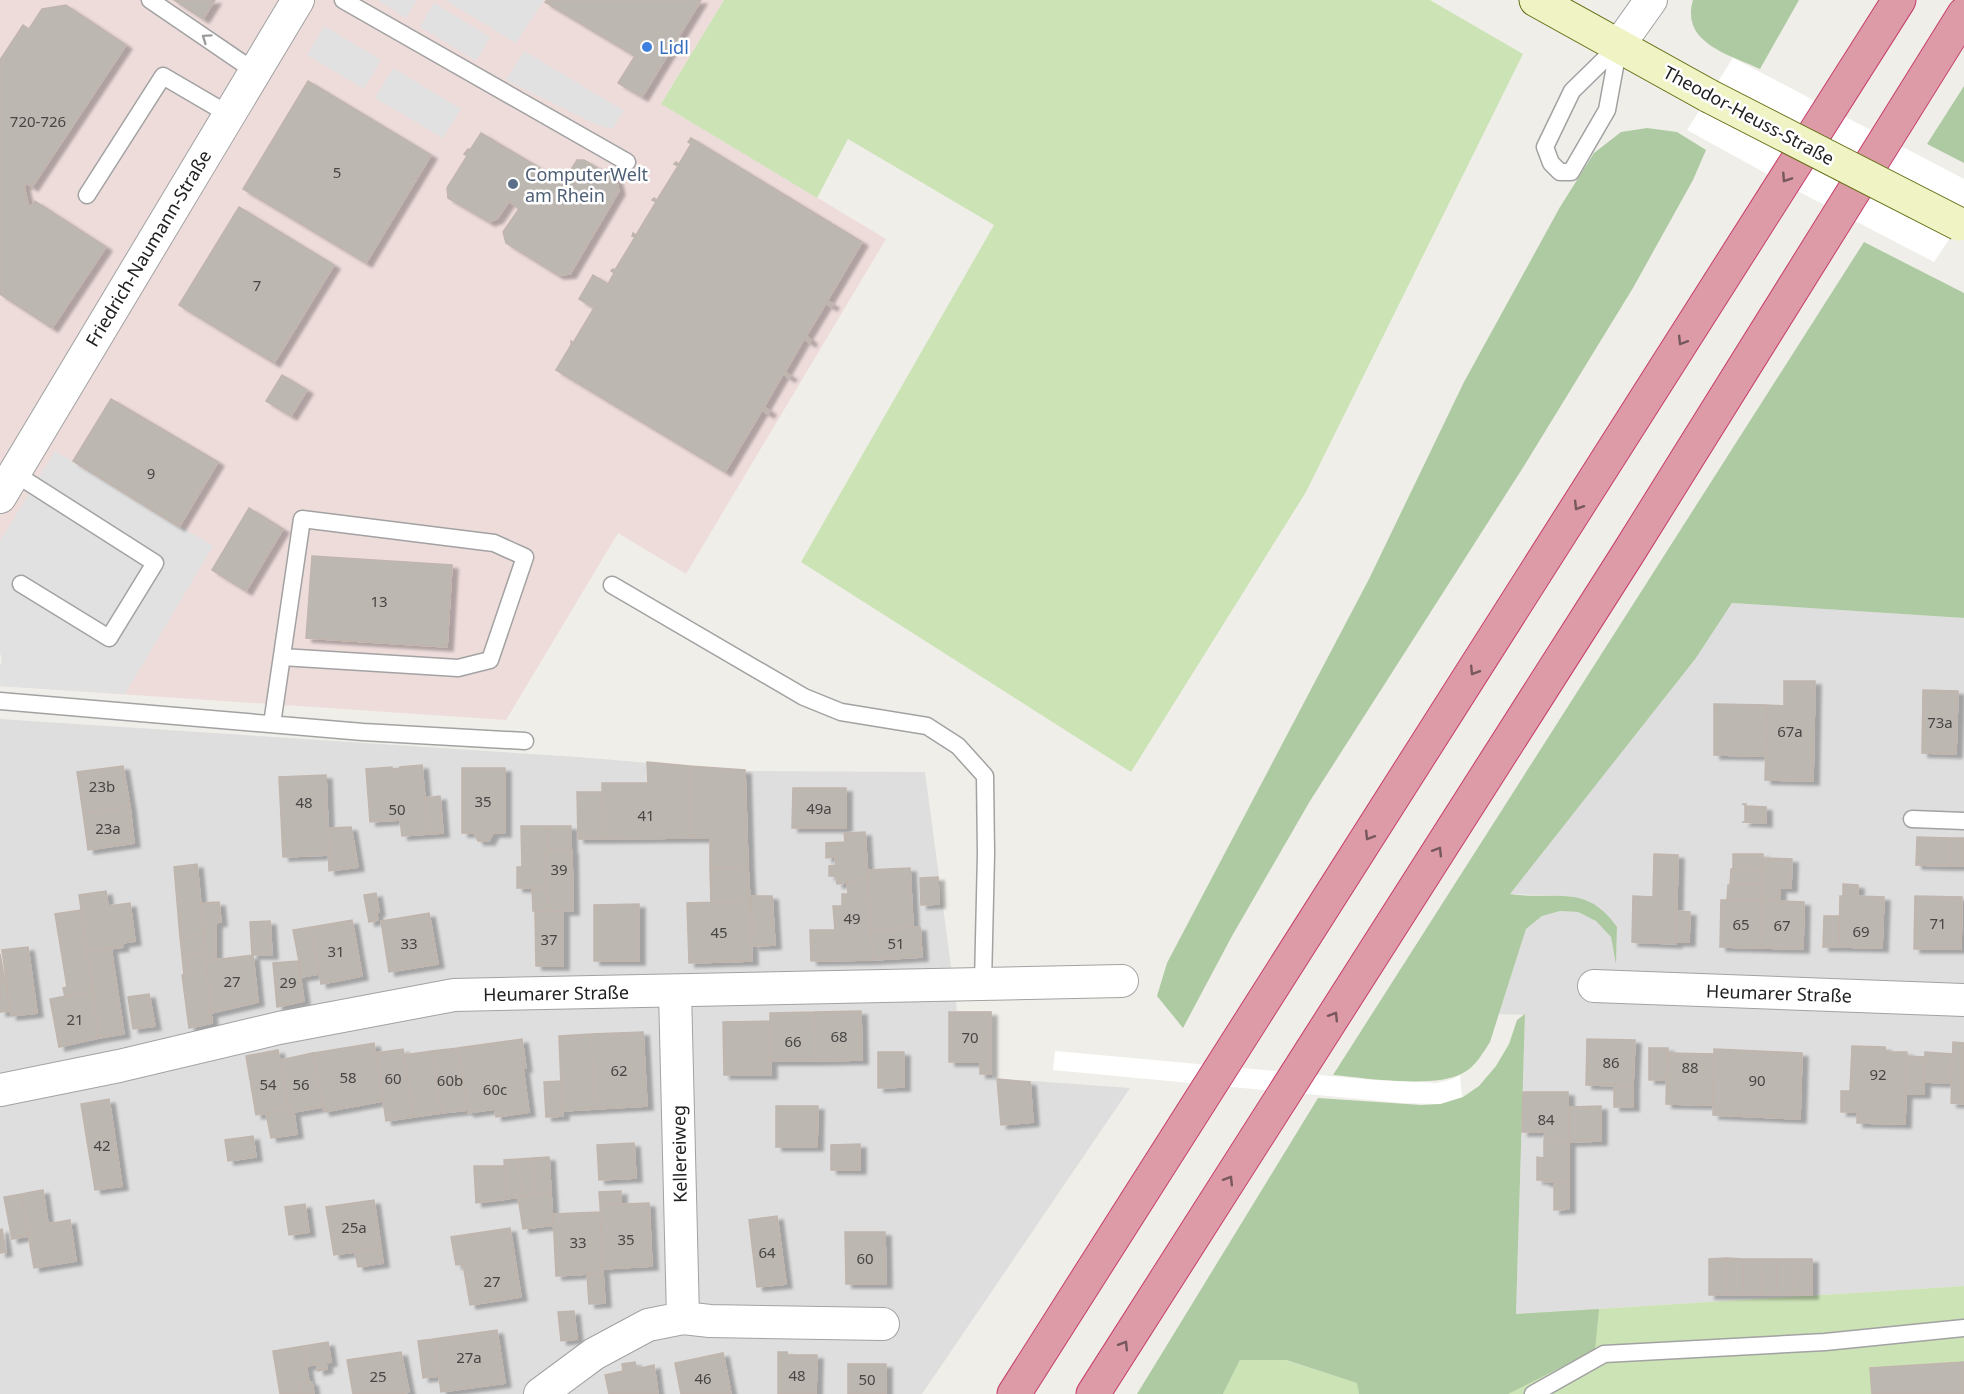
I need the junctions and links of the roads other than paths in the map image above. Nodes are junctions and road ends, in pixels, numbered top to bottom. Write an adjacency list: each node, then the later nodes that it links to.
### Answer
1 (150, 0): 10 (lane, one-way to 1)
2 (298, 0): 10 (street, Friedrich-Naumann-Straße)
3 (344, 0): 13 (lane)
4 (1536, 0): 9 (main road, Theodor-Heuss-Straße)
5 (1651, 0): 9 (street)
6 (1889, 0): 11 (highway)
7 (1899, 0): 11 (highway)
8 (1964, 15): 36 (highway, one-way to 8)
9 (1619, 45): 9 (lane); 15 (main road, Theodor-Heuss-Straße, bridge)
10 (254, 71): 12 (street, Friedrich-Naumann-Straße)
11 (1851, 76): 35 (highway, one-way to 35)
12 (228, 114): 14 (lane); 16 (street, Friedrich-Naumann-Straße)
13 (627, 162)
14 (87, 195)
15 (1961, 226)
16 (7, 485): 17 (lane)
17 (21, 584)
18 (612, 585): 26 (lane)
19 (282, 657): 19 (lane); 21 (lane)
20 (0, 701): 21 (lane)
21 (272, 724): 22 (lane)
22 (525, 741)
23 (1912, 819): 24 (lane)
24 (1964, 820)
25 (1122, 981): 26 (street, Heumarer Straße)
26 (983, 983): 28 (street, Heumarer Straße)
27 (1594, 986): 29 (street, Heumarer Straße)
28 (675, 991): 30 (street, Heumarer Straße); 31 (street, Kellereiweg)
29 (1964, 1000)
30 (0, 1090)
31 (683, 1318): 32 (street); 34 (street)
32 (883, 1324)
33 (1964, 1328): 37 (lane)
34 (540, 1394)
35 (1014, 1394)
36 (1093, 1394)
37 (1533, 1394)

